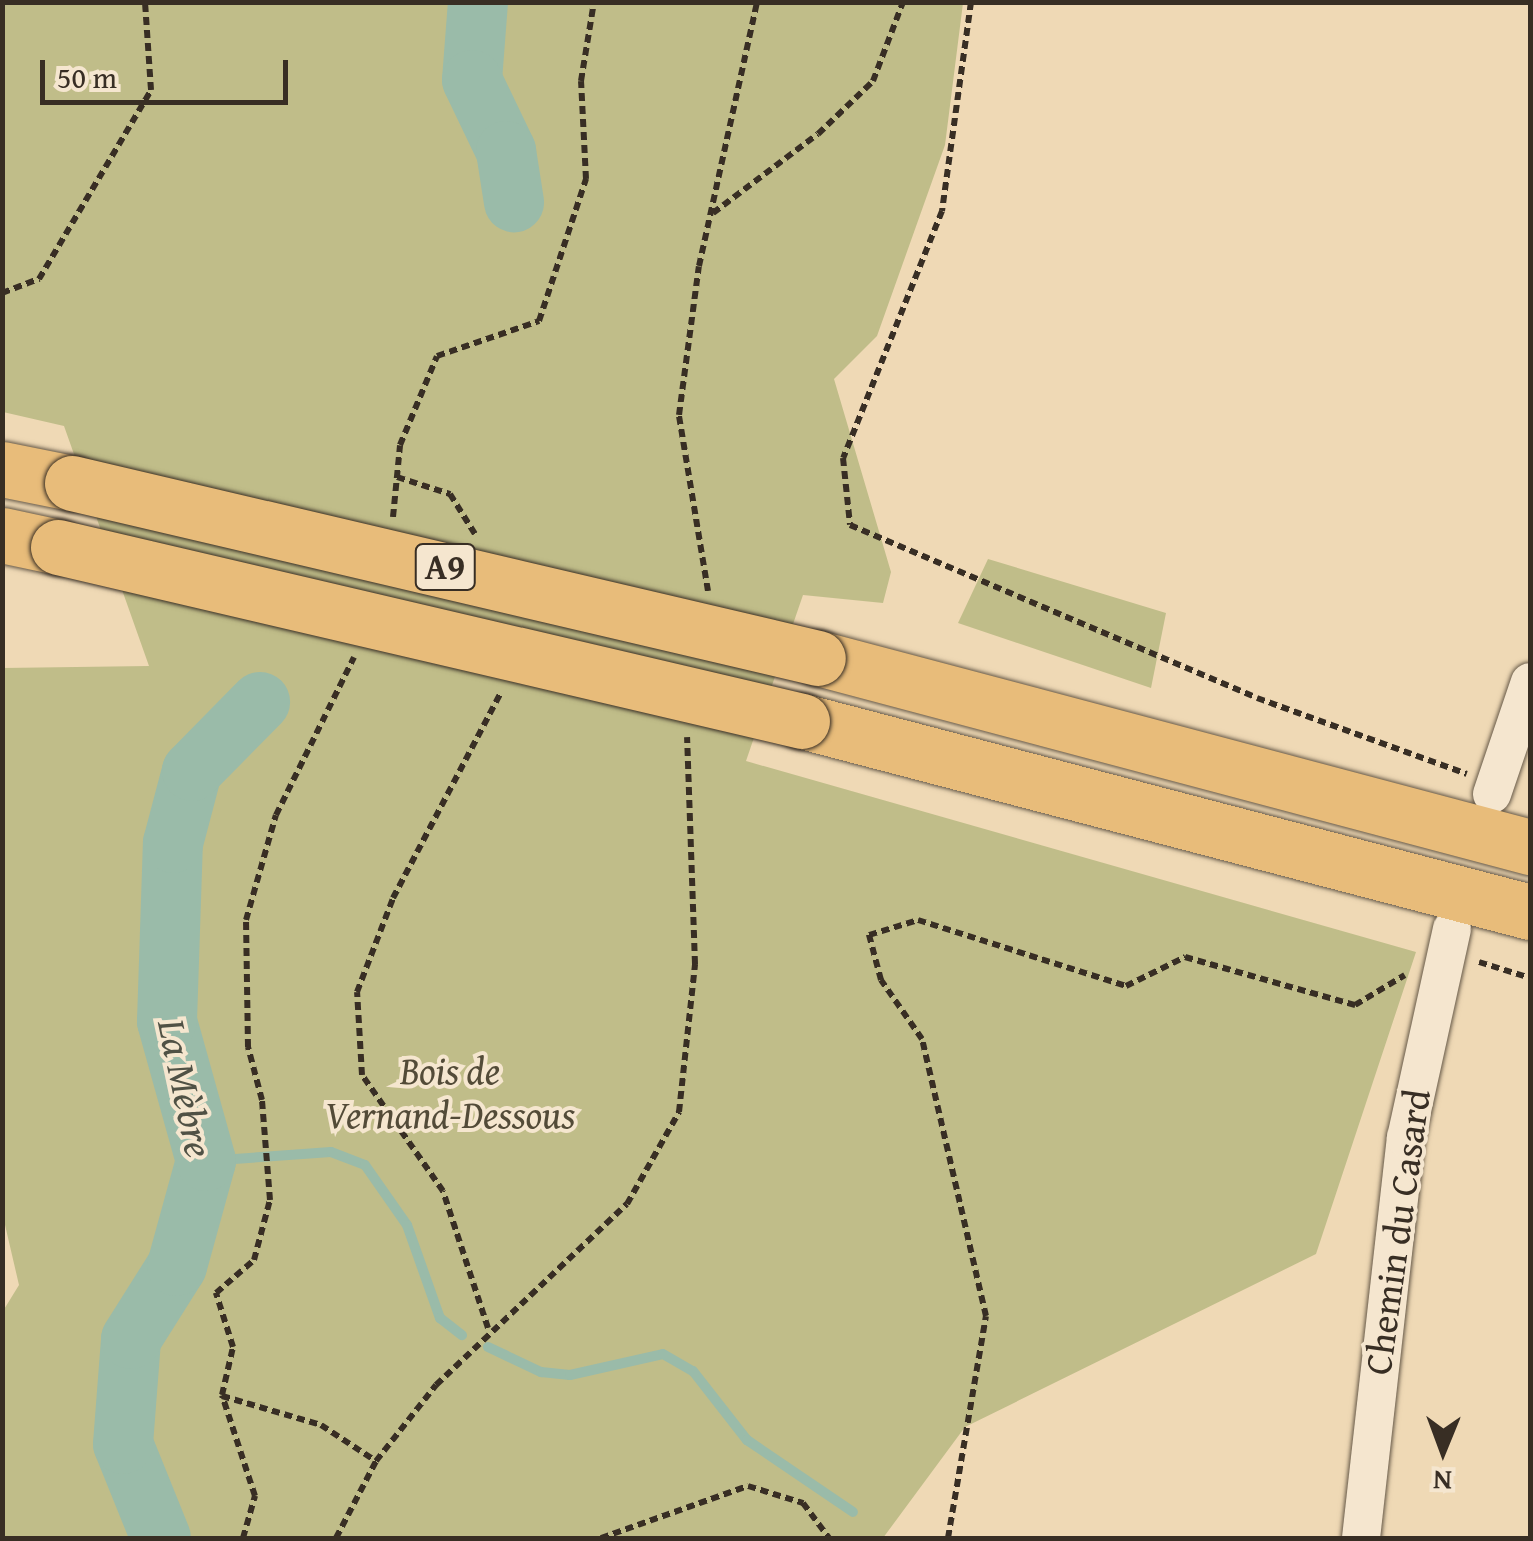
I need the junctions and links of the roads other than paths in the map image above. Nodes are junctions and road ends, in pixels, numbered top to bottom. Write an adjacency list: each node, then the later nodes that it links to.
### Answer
1 (2, 468): 5 (highway, A9, bridge)
2 (2, 535): 6 (highway, A9, bridge)
3 (1530, 682): 4 (street)
4 (1494, 789)
5 (1530, 847)
6 (1530, 912)
7 (1449, 940): 8 (street, Chemin du Casard)
8 (1360, 1538)

